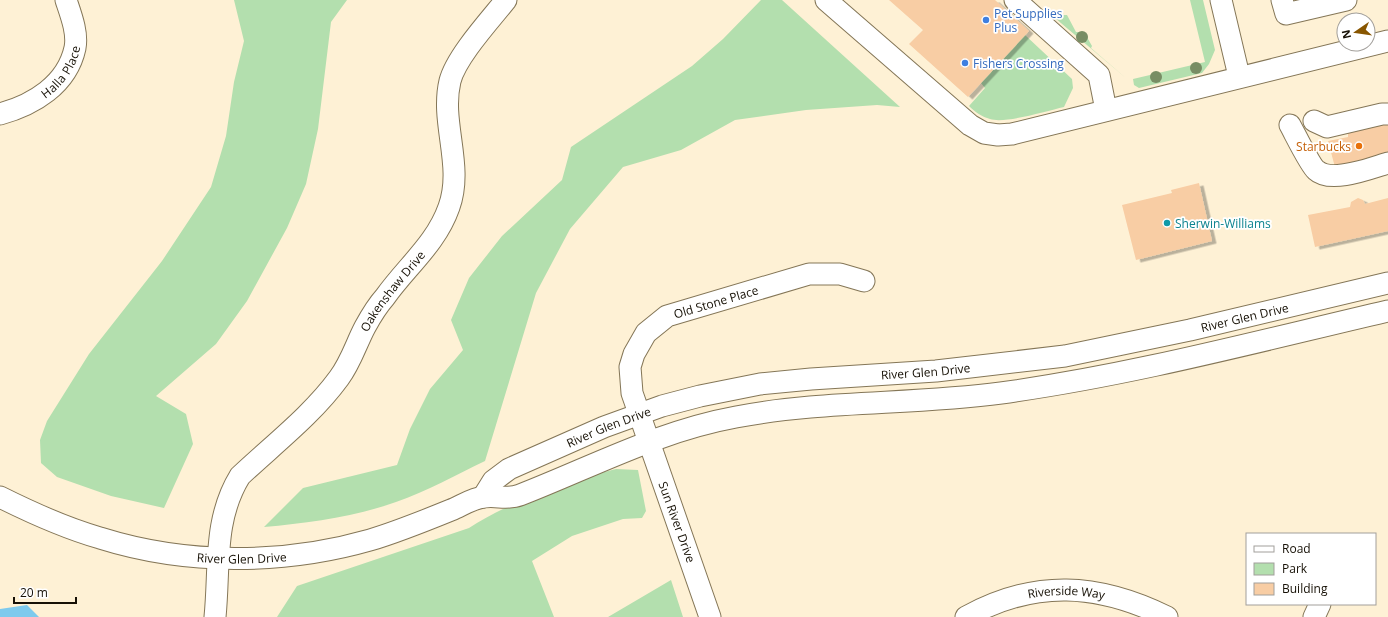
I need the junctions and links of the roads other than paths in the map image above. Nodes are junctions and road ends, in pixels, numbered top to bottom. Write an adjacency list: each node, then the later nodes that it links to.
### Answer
1 (66, 0): 11 (street, Halla Place)
2 (506, 0): 22 (street, Oakenshaw Drive)
3 (826, 0): 10 (street)
4 (1015, 0): 10 (street)
5 (1221, 0): 9 (street)
6 (1282, 0): 7 (street)
7 (1346, 0)
8 (1388, 41): 9 (street)
9 (1240, 76): 10 (street)
10 (1106, 110)
11 (0, 114)
12 (1388, 114): 13 (street)
13 (1314, 121)
14 (1290, 125): 15 (street)
15 (1388, 163)
16 (864, 281): 19 (street, Old Stone Place)
17 (1388, 283): 19 (street, River Glen Drive)
18 (1388, 311): 19 (street, River Glen Drive)
19 (643, 427): 21 (street, River Glen Drive); 21 (street, River Glen Drive); 25 (street, Sun River Drive)
20 (0, 497): 22 (street, River Glen Drive)
21 (483, 497): 22 (street, River Glen Drive)
22 (218, 558): 24 (street, Oakenshaw Drive)
23 (1320, 605): 28 (street)
24 (215, 617)
25 (710, 617)
26 (966, 617): 27 (street, Riverside Way)
27 (1167, 617)
28 (1314, 617)

